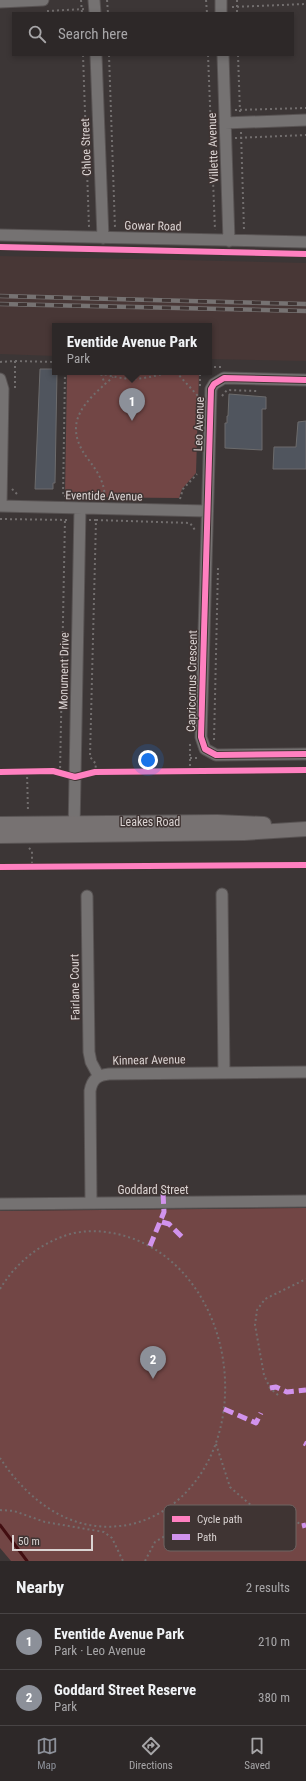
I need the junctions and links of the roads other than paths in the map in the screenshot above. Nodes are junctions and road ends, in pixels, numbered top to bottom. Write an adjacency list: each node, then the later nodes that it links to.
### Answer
1 (0, 2): 2 (street)
2 (44, 5)
3 (96, 56): 8 (street, Chloe Street)
4 (223, 56): 6 (street, Villette Avenue)
5 (306, 120): 6 (street)
6 (225, 123): 9 (street, Villette Avenue)
7 (0, 235): 8 (street, Gowar Road)
8 (103, 238): 9 (street, Gowar Road)
9 (229, 241): 10 (street, Gowar Road)
10 (306, 242)
11 (0, 379): 13 (street)
12 (306, 380): 15 (street, Leo Avenue)
13 (1, 506): 14 (street, Eventide Avenue)
14 (80, 508): 15 (street, Eventide Avenue); 18 (street, Monument Drive)
15 (207, 511): 16 (street, Capricornus Crescent)
16 (306, 754)
17 (0, 824): 18 (main road, Leakes Road)
18 (74, 829): 19 (main road, Leakes Road); 20 (main road, Leakes Road)
19 (303, 829)
20 (0, 836)
21 (222, 894): 24 (street)
22 (87, 896): 25 (street, Fairlane Court)
23 (306, 1072): 24 (street, Kinnear Avenue)
24 (224, 1073): 25 (street, Kinnear Avenue)
25 (98, 1075): 27 (street, Kinnear Avenue)
26 (306, 1202): 27 (street, Goddard Street)
27 (91, 1203): 28 (street, Goddard Street)
28 (0, 1204)

